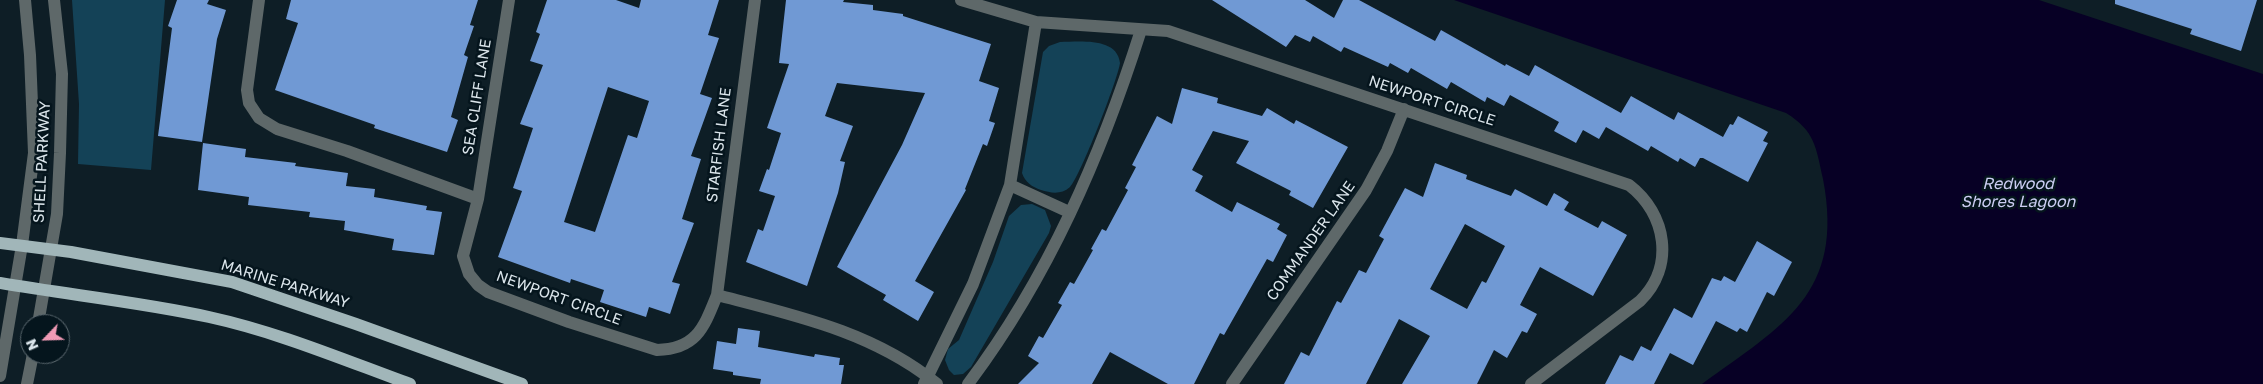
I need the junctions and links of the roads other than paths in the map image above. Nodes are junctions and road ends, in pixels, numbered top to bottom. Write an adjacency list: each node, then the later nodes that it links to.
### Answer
1 (25, 0): 14 (street, SHELL PARKWAY)
2 (54, 0): 15 (street, SHELL PARKWAY)
3 (259, 0): 11 (street)
4 (509, 0): 11 (street, SEA CLIFF LANE)
5 (755, 0): 19 (street, STARFISH LANE)
6 (961, 0): 7 (street, NEWPORT CIRCLE)
7 (1036, 22): 8 (street, NEWPORT CIRCLE); 10 (street)
8 (1141, 30): 9 (street, NEWPORT CIRCLE); 12 (street)
9 (1404, 109): 28 (street, COMMANDER LANE); 29 (street, NEWPORT CIRCLE)
10 (1010, 184): 12 (street); 23 (street)
11 (478, 199): 19 (street, NEWPORT CIRCLE)
12 (1069, 212): 27 (street)
13 (0, 244): 14 (main road, MARINE PARKWAY)
14 (22, 246): 15 (main road, MARINE PARKWAY); 17 (street, SHELL PARKWAY)
15 (51, 249): 18 (street, SHELL PARKWAY); 26 (main road, MARINE PARKWAY)
16 (0, 283): 17 (main road)
17 (15, 286): 18 (main road); 22 (street, SHELL PARKWAY)
18 (44, 290): 20 (street, SHELL PARKWAY); 25 (main road)
19 (717, 295): 23 (street)
20 (40, 314)
21 (30, 364): 24 (street)
22 (0, 376)
23 (930, 382)
24 (27, 384)
25 (410, 384)
26 (522, 384)
27 (968, 384)
28 (1232, 384)
29 (1531, 384)

